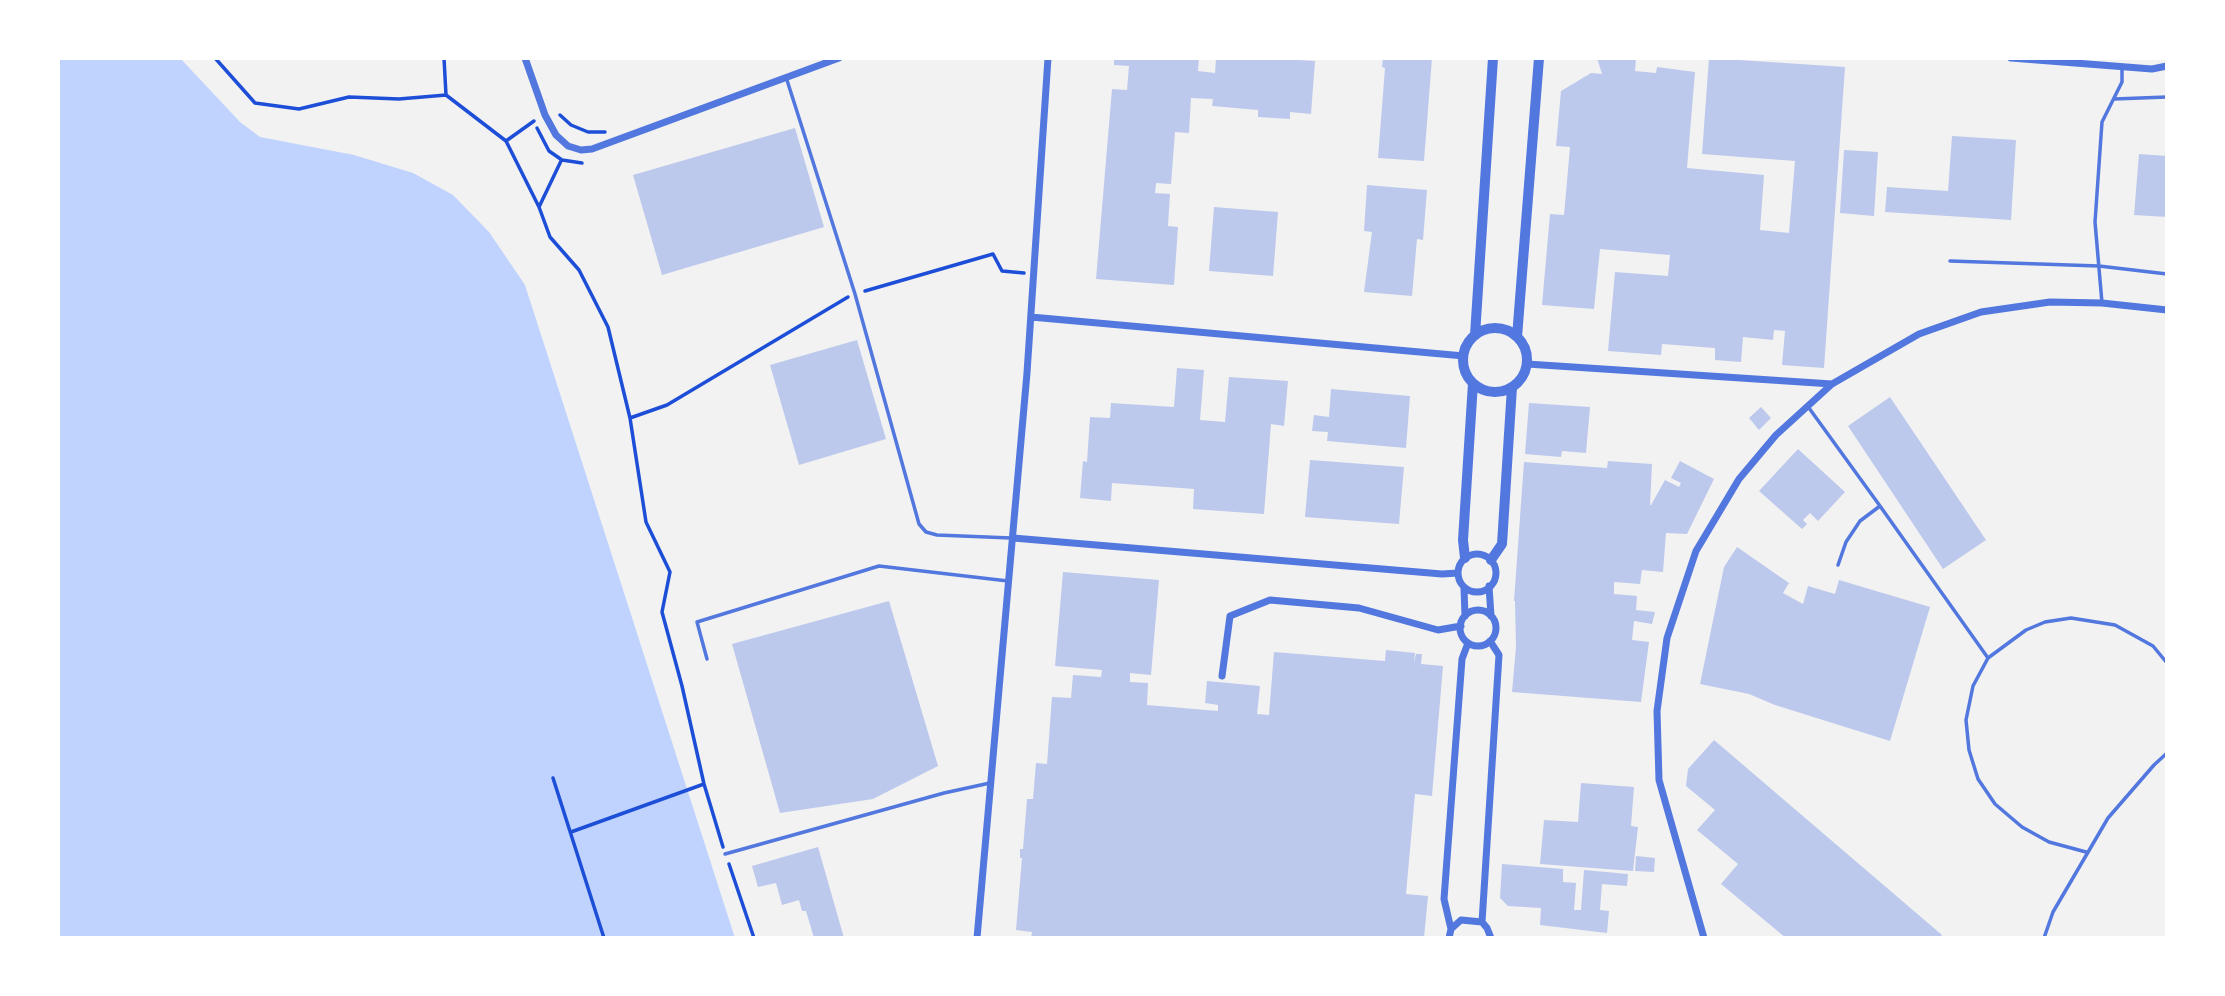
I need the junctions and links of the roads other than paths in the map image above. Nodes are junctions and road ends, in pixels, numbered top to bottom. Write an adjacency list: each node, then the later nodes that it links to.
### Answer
1 (525, 58): 9 (street)
2 (839, 58): 9 (street)
3 (1048, 58): 17 (street)
4 (1493, 58): 18 (street)
5 (1539, 58): 19 (street)
6 (2011, 58): 8 (street)
7 (2167, 66): 8 (street)
8 (2122, 67): 11 (lane)
9 (786, 77): 27 (lane)
10 (2167, 97): 11 (lane)
11 (2114, 99): 13 (lane)
12 (1950, 261): 13 (lane)
13 (2099, 266): 14 (lane); 15 (lane)
14 (2167, 274)
15 (2102, 303): 16 (street); 23 (street)
16 (2167, 310)
17 (1031, 317): 20 (street); 27 (street)
18 (1475, 335): 19 (street); 20 (street)
19 (1517, 337): 21 (street)
20 (1464, 356): 22 (street)
21 (1527, 364): 23 (street); 24 (street)
22 (1473, 383): 24 (street); 28 (street)
23 (1832, 384): 25 (street)
24 (1512, 387): 29 (street)
25 (1808, 406): 26 (lane); 53 (street)
26 (1880, 506): 30 (lane); 40 (lane)
27 (1013, 538): 31 (street); 32 (street)
28 (1465, 558): 29 (street); 31 (street)
29 (1491, 560): 33 (street)
30 (1838, 565)
31 (1458, 573): 34 (street)
32 (1008, 581): 41 (lane); 45 (street)
33 (1489, 586): 34 (street); 36 (street)
34 (1464, 588): 35 (street)
35 (1465, 616): 36 (street); 37 (street)
36 (1491, 616): 38 (street)
37 (1461, 626): 39 (street); 43 (street)
38 (1490, 641): 39 (street); 48 (street)
39 (1468, 643): 49 (street)
40 (1989, 658): 42 (lane); 46 (lane)
41 (708, 659)
42 (2167, 663)
43 (1222, 676)
44 (2167, 753): 46 (lane)
45 (991, 782): 47 (lane); 50 (street)
46 (2086, 852): 54 (lane)
47 (725, 854)
48 (1482, 922): 49 (street); 52 (street)
49 (1451, 929): 51 (street)
50 (978, 938)
51 (1449, 938)
52 (1491, 938)
53 (1704, 938)
54 (2044, 938)

